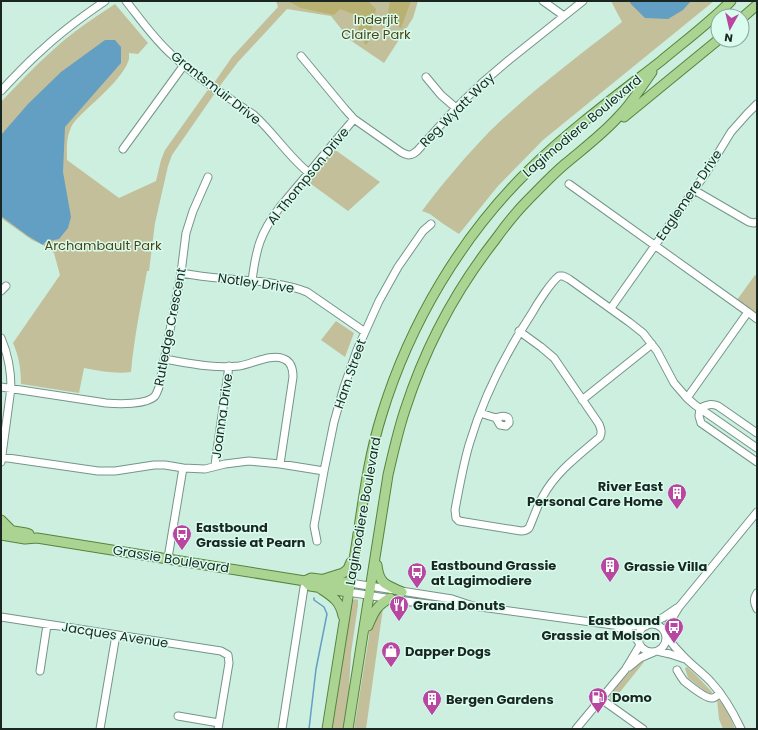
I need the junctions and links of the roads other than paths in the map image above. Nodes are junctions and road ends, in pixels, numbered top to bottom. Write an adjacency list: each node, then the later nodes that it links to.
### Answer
1 (105, 1): 12 (street)
2 (126, 1): 10 (street, Grantsmuir Drive)
3 (543, 1): 6 (street)
4 (583, 1): 6 (street, Reg Wyatt Way)
5 (729, 1): 9 (main road, Lagimodiere Boulevard)
6 (564, 16): 14 (street, Reg Wyatt Way)
7 (710, 46): 16 (main road)
8 (301, 56): 15 (street, Reg Wyatt Way)
9 (659, 62): 16 (main road, Lagimodiere Boulevard); 58 (main road, Lagimodiere Boulevard)
10 (184, 65): 17 (street); 18 (street, Grantsmuir Drive)
11 (426, 77): 14 (street)
12 (1, 91)
13 (757, 104): 21 (street, Eaglemere Drive)
14 (456, 108): 15 (street, Reg Wyatt Way)
15 (354, 119): 18 (street, Al Thompson Drive)
16 (599, 136): 59 (main road, Lagimodiere Boulevard)
17 (123, 149)
18 (309, 173): 26 (street, Al Thompson Drive)
19 (208, 177): 25 (street, Rutledge Crescent)
20 (569, 184): 24 (street)
21 (694, 190): 22 (street); 24 (street, Eaglemere Drive)
22 (757, 222)
23 (430, 224): 31 (street, Ham Street)
24 (655, 247): 27 (street); 28 (street, Eaglemere Drive)
25 (181, 273): 26 (street, Notley Drive); 34 (street, Rutledge Crescent)
26 (252, 281): 31 (street, Notley Drive)
27 (611, 308): 30 (street); 33 (street)
28 (748, 312): 29 (street, Eaglemere Drive); 38 (street)
29 (757, 319)
30 (520, 331): 39 (street); 41 (street)
31 (365, 332): 50 (street, Ham Street)
32 (1, 338): 37 (street)
33 (652, 344): 38 (street); 39 (street)
34 (164, 359): 35 (street); 37 (street, Rutledge Crescent)
35 (229, 366): 47 (street); 48 (street, Joanna Drive)
36 (1, 387): 37 (street, Rutledge Crescent)
37 (11, 388): 45 (street)
38 (687, 398): 40 (street)
39 (582, 400): 41 (street)
40 (700, 408): 43 (street); 44 (street); 46 (street)
41 (480, 413): 42 (street)
42 (496, 418)
43 (757, 433)
44 (757, 448)
45 (1, 459): 49 (street)
46 (757, 462)
47 (280, 464): 48 (street); 50 (street)
48 (216, 466): 49 (street)
49 (183, 468): 60 (street)
50 (324, 471): 57 (street, Ham Street)
51 (757, 512): 70 (street)
52 (1, 520): 54 (main road)
53 (1, 529): 54 (main road, Grassie Boulevard)
54 (12, 531): 56 (main road, Grassie Boulevard)
55 (1, 535): 56 (main road, Grassie Boulevard)
56 (37, 538): 60 (main road, Grassie Boulevard)
57 (317, 541)
58 (356, 545): 61 (main road); 64 (main road, Lagimodiere Boulevard)
59 (376, 551): 65 (main road, Lagimodiere Boulevard); 66 (main road)
60 (168, 558): 62 (main road, Grassie Boulevard)
61 (324, 579): 62 (main road, Grassie Boulevard); 64 (main road, Grassie Boulevard)
62 (305, 581): 63 (main road, Grassie Boulevard); 91 (street)
63 (316, 587): 64 (main road, Grassie Boulevard); 73 (main road)
64 (349, 588): 65 (street, Grassie Boulevard); 73 (main road, Lagimodiere Boulevard)
65 (370, 591): 66 (street, Grassie Boulevard); 68 (street, Grassie Boulevard); 79 (main road, Lagimodiere Boulevard)
66 (402, 592): 69 (street, Grassie Boulevard)
67 (757, 593): 71 (street)
68 (390, 598): 69 (street, Grassie Boulevard); 79 (main road)
69 (474, 606): 75 (street, Grassie Boulevard)
70 (679, 607): 76 (street); 78 (street)
71 (757, 609)
72 (1, 617): 74 (street, Jacques Avenue)
73 (344, 623): 92 (main road, Lagimodiere Boulevard)
74 (47, 625): 77 (street, Jacques Avenue); 85 (street)
75 (613, 625): 76 (street, Grassie Boulevard); 80 (street, Grassie Boulevard)
76 (647, 625): 78 (street); 80 (street)
77 (116, 635): 89 (street, Jacques Avenue); 90 (street)
78 (665, 635): 81 (street); 82 (street)
79 (362, 640): 93 (main road, Lagimodiere Boulevard)
80 (639, 643): 81 (street); 83 (street)
81 (656, 651): 82 (street); 83 (street)
82 (687, 660): 86 (street)
83 (626, 670): 87 (street)
84 (677, 670): 86 (street)
85 (40, 671)
86 (720, 693): 96 (street)
87 (601, 699): 94 (street); 95 (street)
88 (178, 716): 89 (street)
89 (218, 726)
90 (100, 729)
91 (282, 729)
92 (327, 729)
93 (348, 729)
94 (576, 729)
95 (644, 729)
96 (740, 729)

